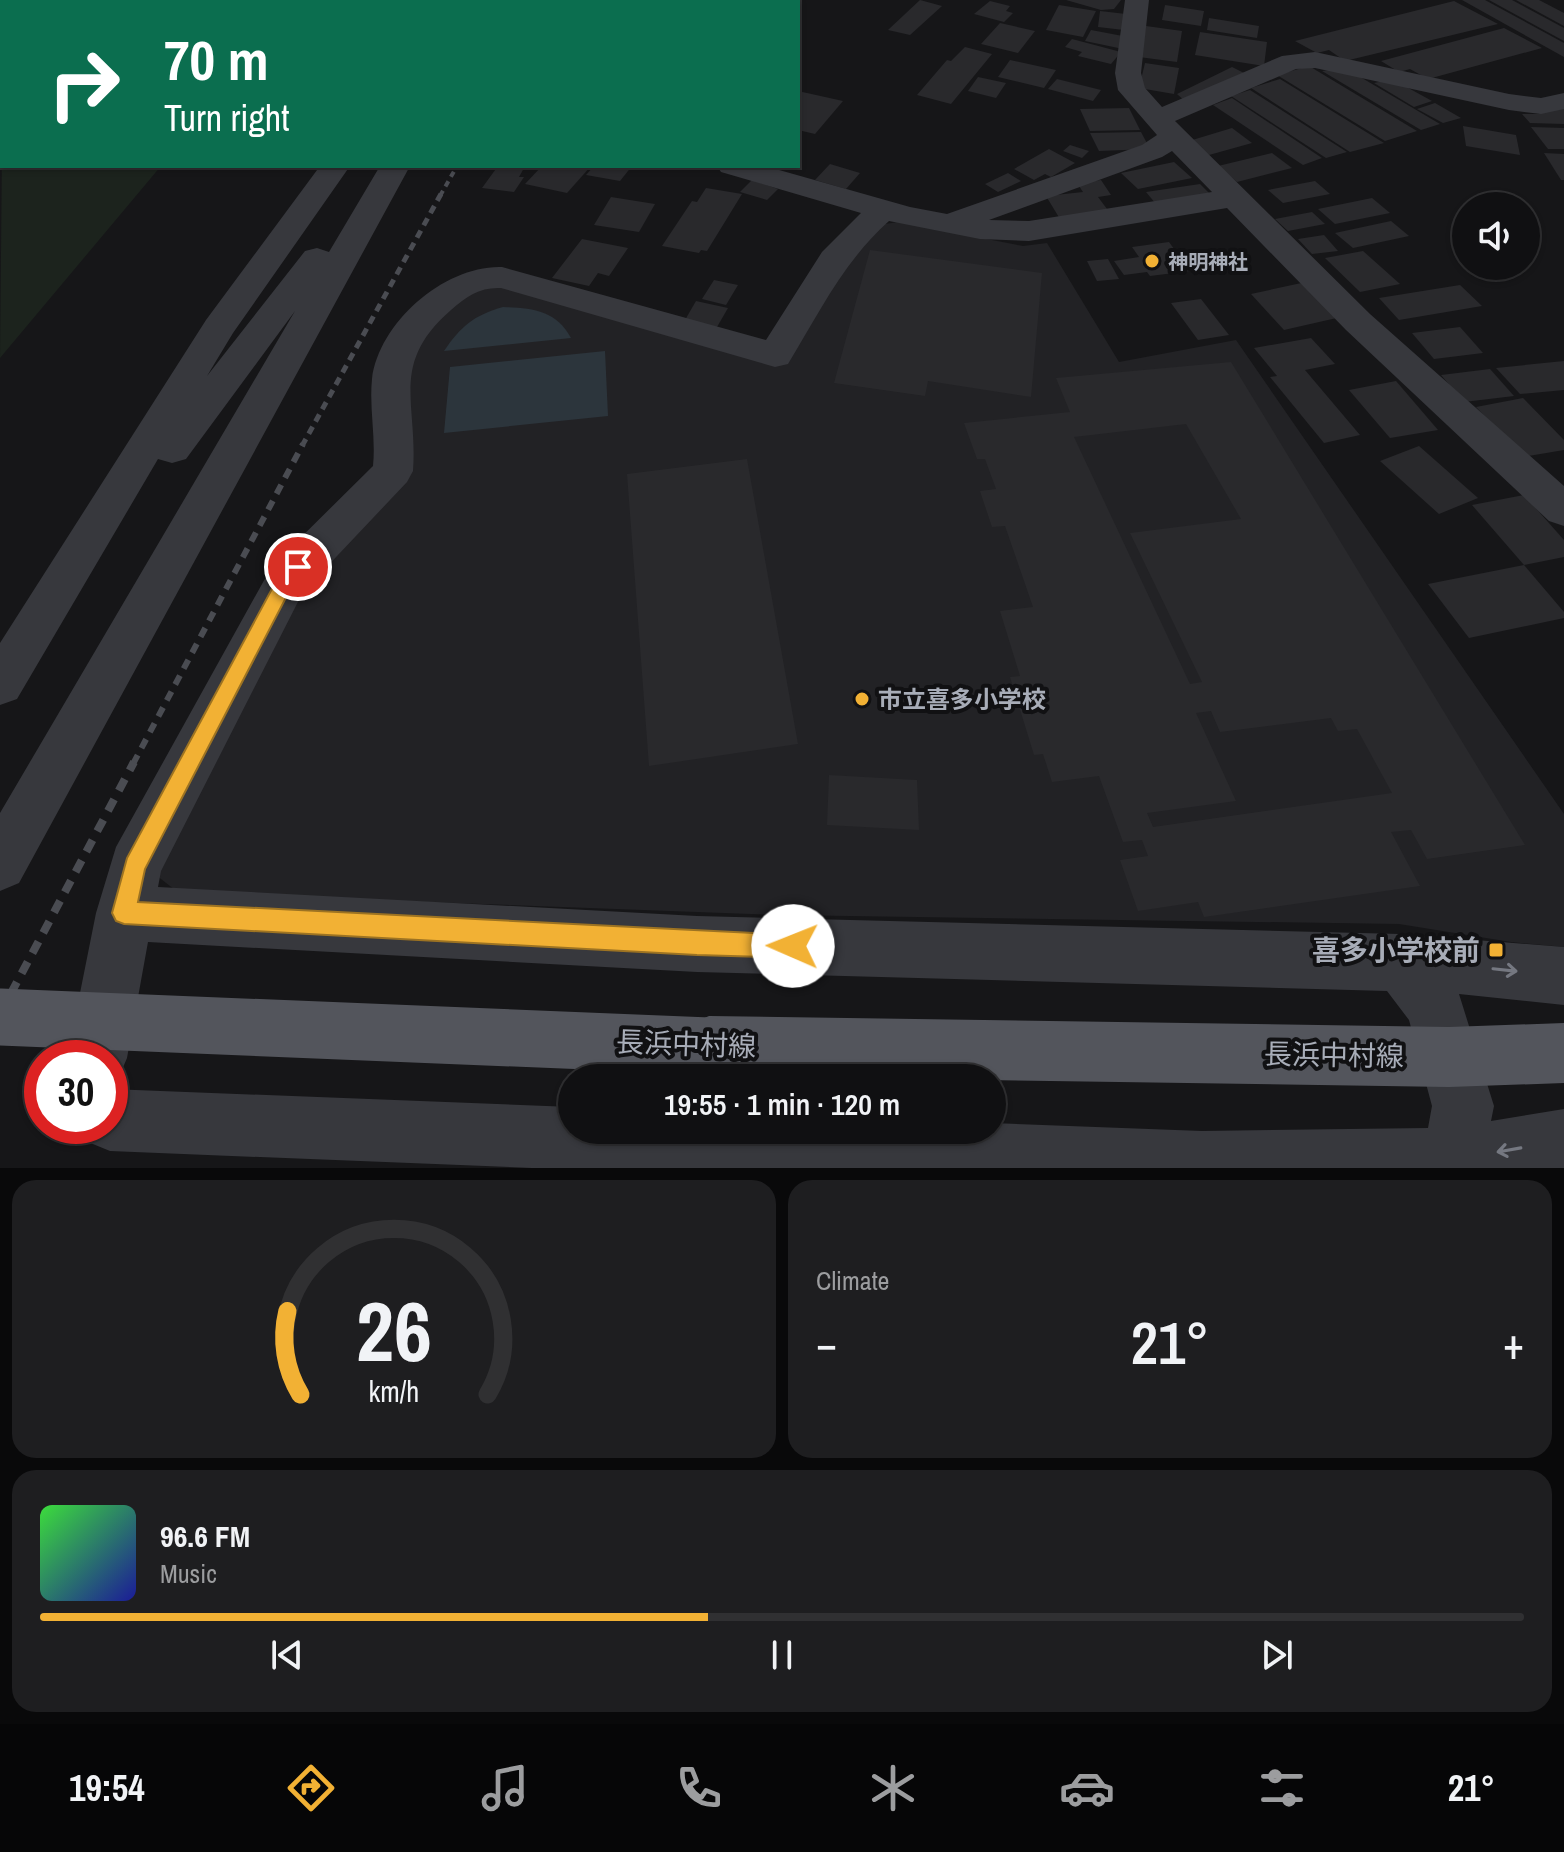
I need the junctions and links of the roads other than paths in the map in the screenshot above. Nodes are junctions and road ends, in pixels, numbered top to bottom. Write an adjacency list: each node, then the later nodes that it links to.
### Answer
1 (1137, 0): 3 (street)
2 (1564, 101): 3 (street)
3 (1165, 128): 8 (street); 10 (street)
4 (310, 168): 11 (street)
5 (334, 168): 11 (street)
6 (739, 168): 9 (street)
7 (389, 176): 13 (street); 15 (street)
8 (1232, 198): 10 (street); 12 (street)
9 (884, 209): 10 (street); 16 (street)
10 (949, 223)
11 (279, 243): 13 (street)
12 (1564, 510)
13 (78, 554): 14 (street)
14 (0, 684)
15 (0, 864)
16 (124, 913): 17 (street); 20 (street)
17 (1400, 962): 18 (street, one-way to 18); 22 (street)
18 (1564, 976)
19 (0, 1017): 22 (main road, 長浜中村線, bridge)
20 (100, 1040)
21 (1564, 1053): 22 (main road, 長浜中村線)
22 (1449, 1057): 26 (street)
23 (128, 1121): 25 (street)
24 (1564, 1140): 26 (street, one-way to 26)
25 (675, 1156): 26 (street)
26 (1453, 1159)

